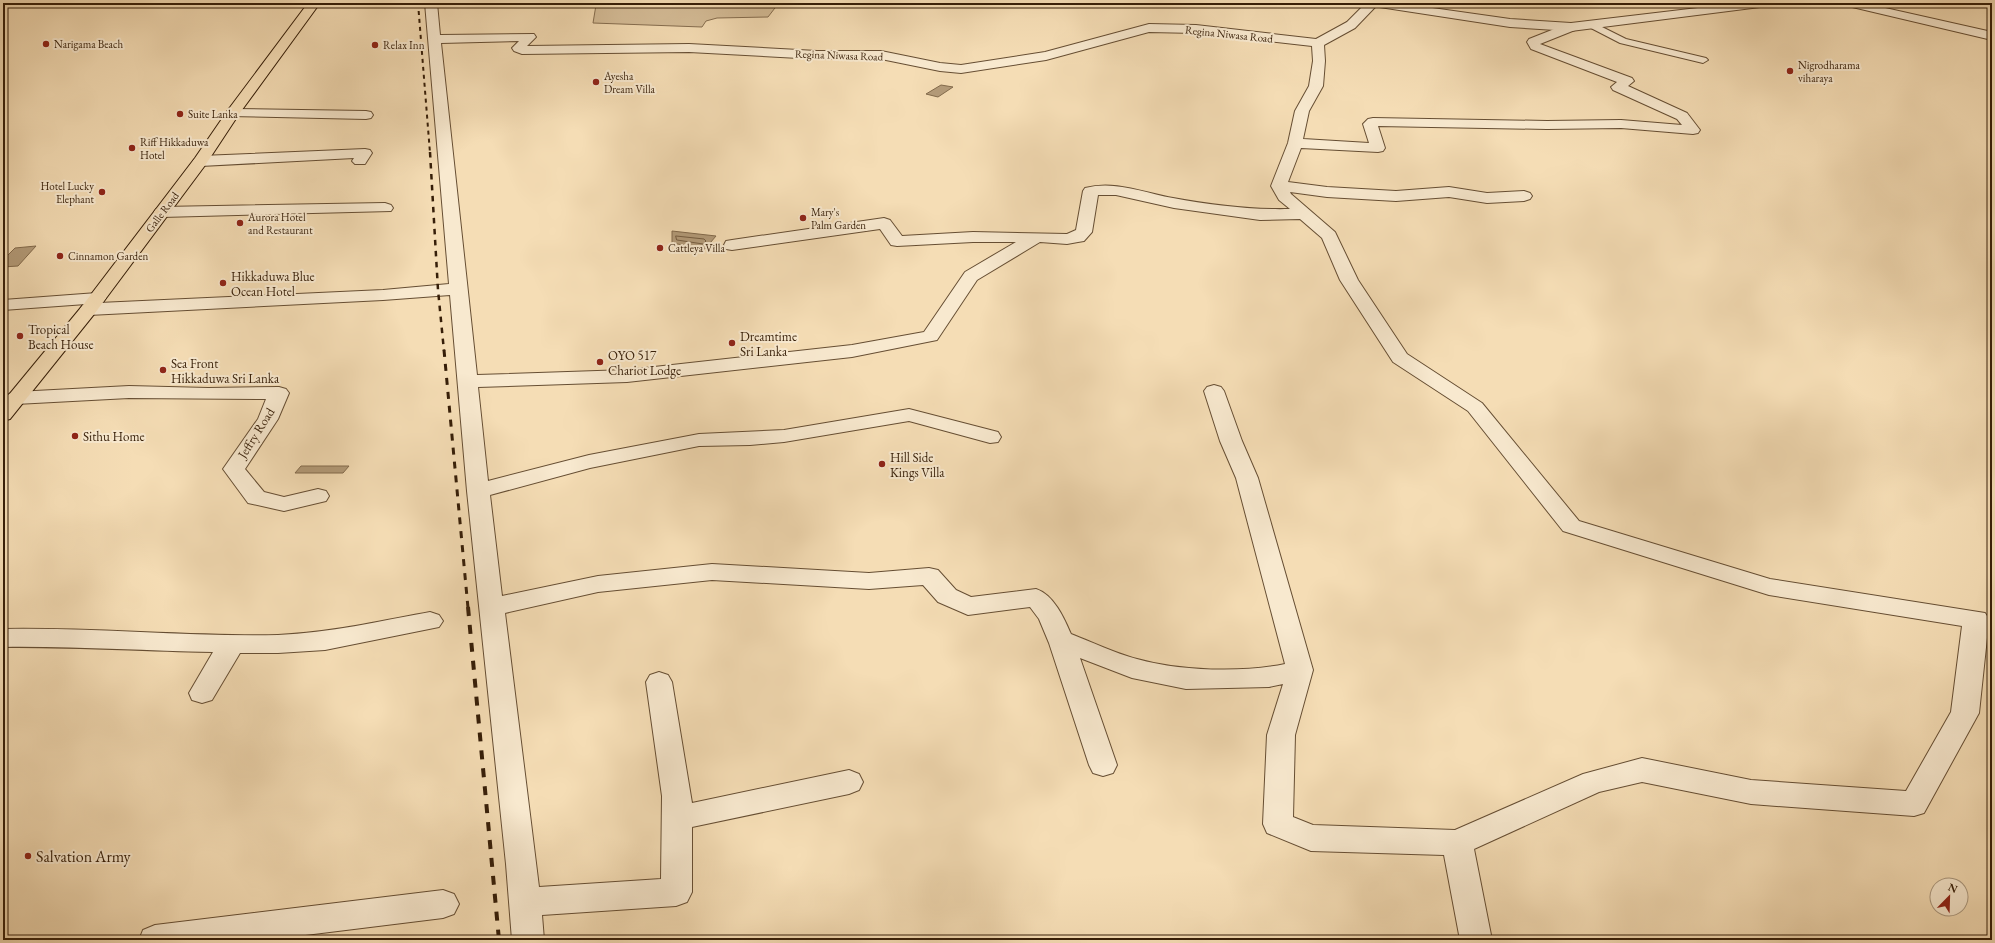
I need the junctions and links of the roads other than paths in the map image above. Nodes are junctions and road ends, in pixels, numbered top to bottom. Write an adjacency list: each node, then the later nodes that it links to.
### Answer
1 (314, 3): 12 (highway, Galle Road)
2 (431, 3): 9 (street)
3 (1373, 3): 7 (street); 10 (street)
4 (1768, 3): 6 (street)
5 (1848, 3): 8 (street)
6 (1592, 25): 7 (street); 11 (lane)
7 (1571, 27): 14 (street)
8 (1992, 36)
9 (434, 39): 10 (street, Regina Niwasa Road); 24 (street)
10 (1318, 42): 14 (street)
11 (1703, 60)
12 (233, 113): 13 (street); 15 (highway, Galle Road)
13 (366, 115)
14 (1295, 143): 17 (street)
15 (201, 161): 16 (street); 20 (highway, Galle Road)
16 (360, 161)
17 (1279, 186): 18 (street); 21 (street)
18 (1524, 196)
19 (385, 208): 20 (street)
20 (162, 212): 25 (highway, Galle Road)
21 (1303, 214): 22 (street); 45 (street)
22 (1037, 237): 23 (street); 27 (street)
23 (732, 245)
24 (459, 289): 25 (street); 27 (street)
25 (93, 304): 26 (street); 29 (highway, Galle Road)
26 (3, 305)
27 (467, 381): 32 (street)
28 (1214, 391): 39 (street)
29 (16, 398): 30 (highway, Galle Road); 33 (street, Jeffry Road)
30 (3, 415)
31 (990, 437): 32 (street)
32 (478, 491): 34 (street)
33 (318, 496)
34 (491, 607): 37 (street); 46 (street)
35 (430, 621): 38 (street)
36 (3, 638): 38 (street)
37 (1060, 640): 39 (street); 42 (street)
38 (232, 644): 41 (street)
39 (1300, 670): 45 (street)
40 (659, 682): 44 (street)
41 (202, 693)
42 (1103, 765)
43 (849, 782): 44 (street)
44 (677, 818): 46 (street)
45 (1457, 843): 50 (street)
46 (524, 902): 49 (street)
47 (443, 904): 48 (street)
48 (155, 940)
49 (528, 940)
50 (1476, 940)

